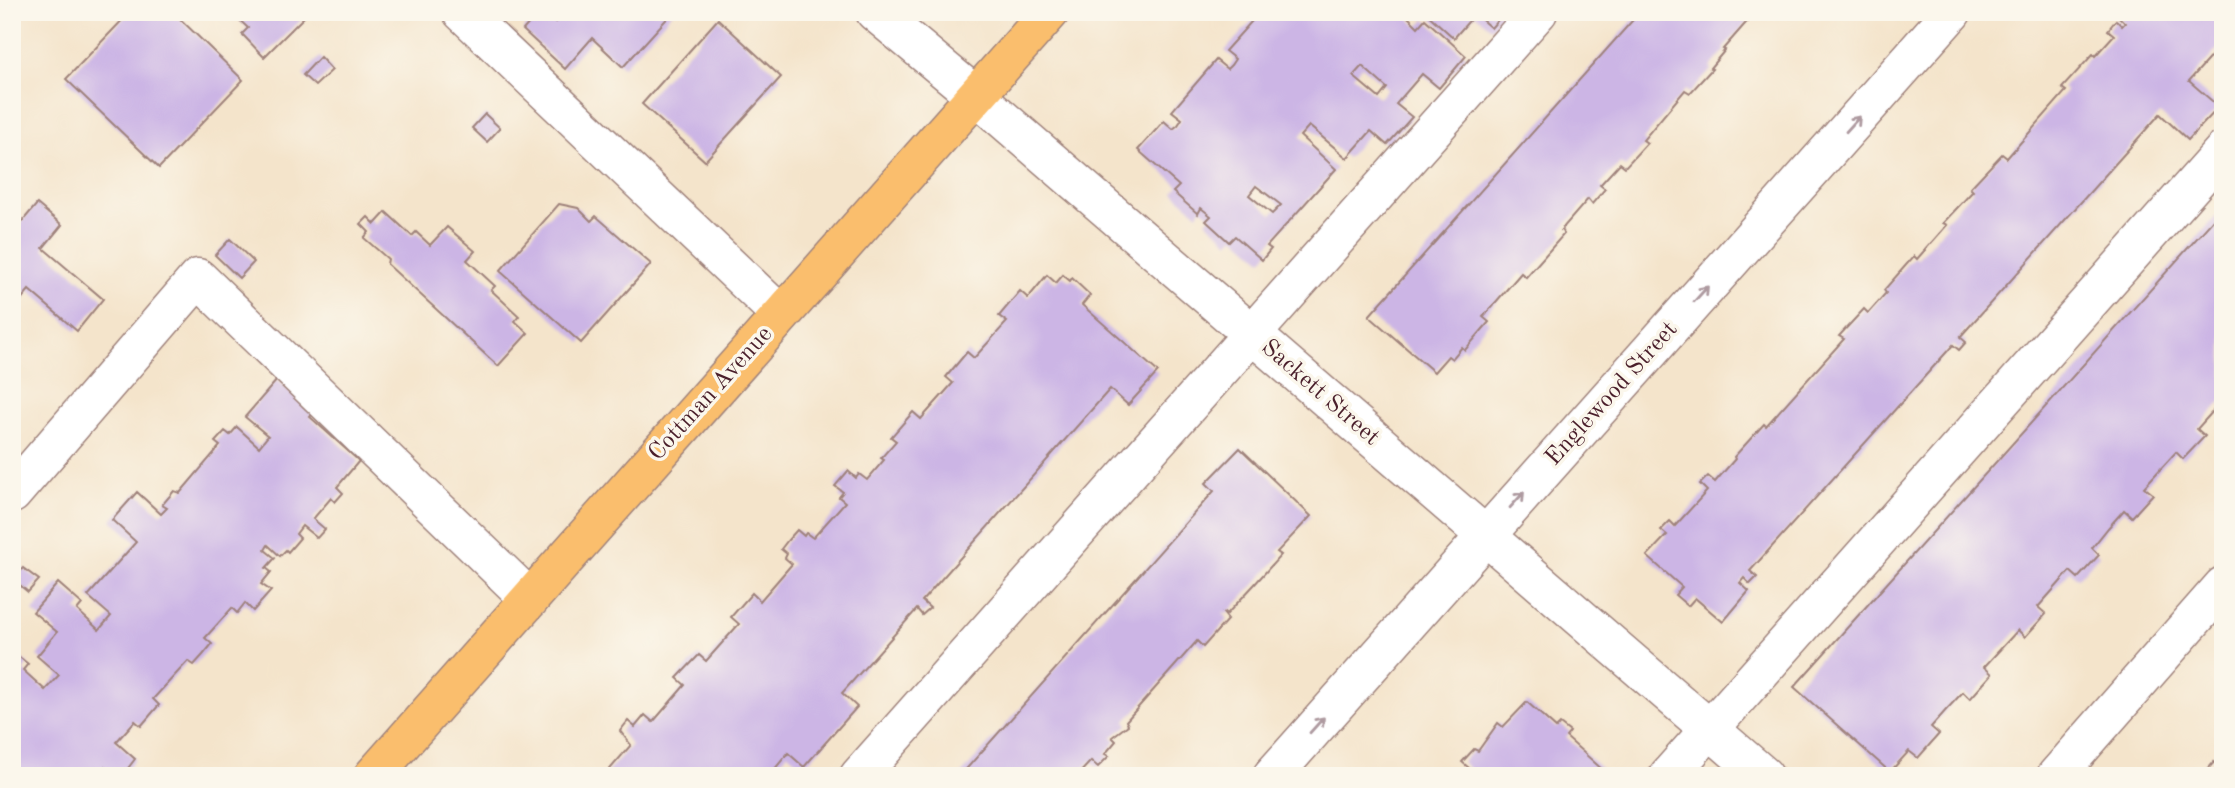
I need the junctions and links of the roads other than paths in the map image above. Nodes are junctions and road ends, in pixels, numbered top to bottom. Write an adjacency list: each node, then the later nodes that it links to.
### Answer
1 (463, 12): 8 (street)
2 (875, 12): 6 (street, Sackett Street)
3 (1050, 12): 6 (main road, Cottman Avenue)
4 (1538, 12): 9 (street)
5 (1952, 12): 11 (street, Englewood Street, one-way to 5)
6 (976, 96): 8 (main road, Cottman Avenue); 9 (street, Sackett Street)
7 (2223, 151): 14 (street)
8 (781, 315): 13 (main road, Cottman Avenue)
9 (1252, 334): 11 (street, Sackett Street); 16 (street)
10 (12, 494): 13 (street)
11 (1485, 536): 14 (street, Sackett Street); 17 (street, Englewood Street, one-way to 11)
12 (2223, 586): 20 (street)
13 (530, 598): 15 (main road, Cottman Avenue)
14 (1710, 729): 18 (street); 19 (street, Sackett Street)
15 (373, 776)
16 (859, 776)
17 (1272, 776)
18 (1668, 776)
19 (1764, 776)
20 (2056, 776)

